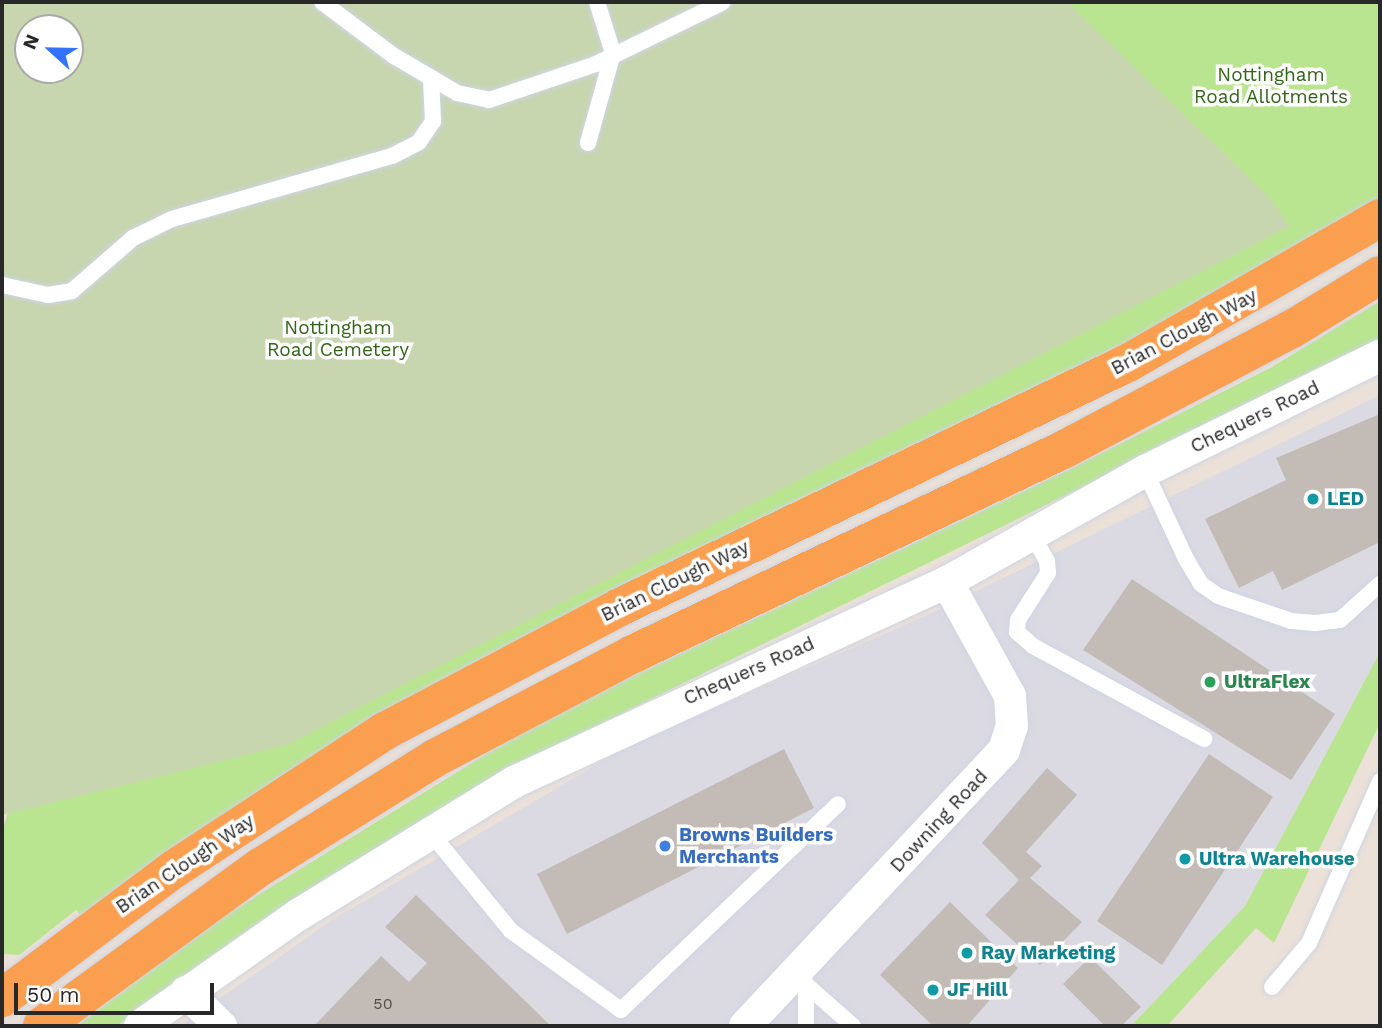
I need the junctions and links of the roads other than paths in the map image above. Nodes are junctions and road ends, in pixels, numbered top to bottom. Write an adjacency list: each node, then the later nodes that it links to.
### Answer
1 (322, 2): 5 (lane)
2 (597, 2): 4 (lane)
3 (723, 2): 4 (lane)
4 (613, 53): 5 (lane); 6 (lane)
5 (431, 78): 9 (lane)
6 (588, 143)
7 (1380, 218): 22 (highway, Brian Clough Way)
8 (1380, 275): 23 (highway)
9 (2, 285)
10 (1380, 356): 11 (street, Chequers Road)
11 (1145, 471): 12 (street, Chequers Road); 14 (lane)
12 (1033, 536): 13 (street, Chequers Road); 15 (lane)
13 (947, 582): 18 (street, Chequers Road); 19 (street, Downing Road)
14 (1380, 584)
15 (1204, 739)
16 (1380, 781): 20 (lane)
17 (838, 804): 18 (lane)
18 (429, 831): 21 (street, Chequers Road)
19 (800, 979): 26 (street, Downing Road); 27 (lane); 28 (lane)
20 (1272, 987)
21 (186, 992): 24 (street, Chequers Road); 25 (street)
22 (2, 998)
23 (43, 1026)
24 (140, 1026)
25 (221, 1026)
26 (745, 1026)
27 (806, 1026)
28 (853, 1026)

